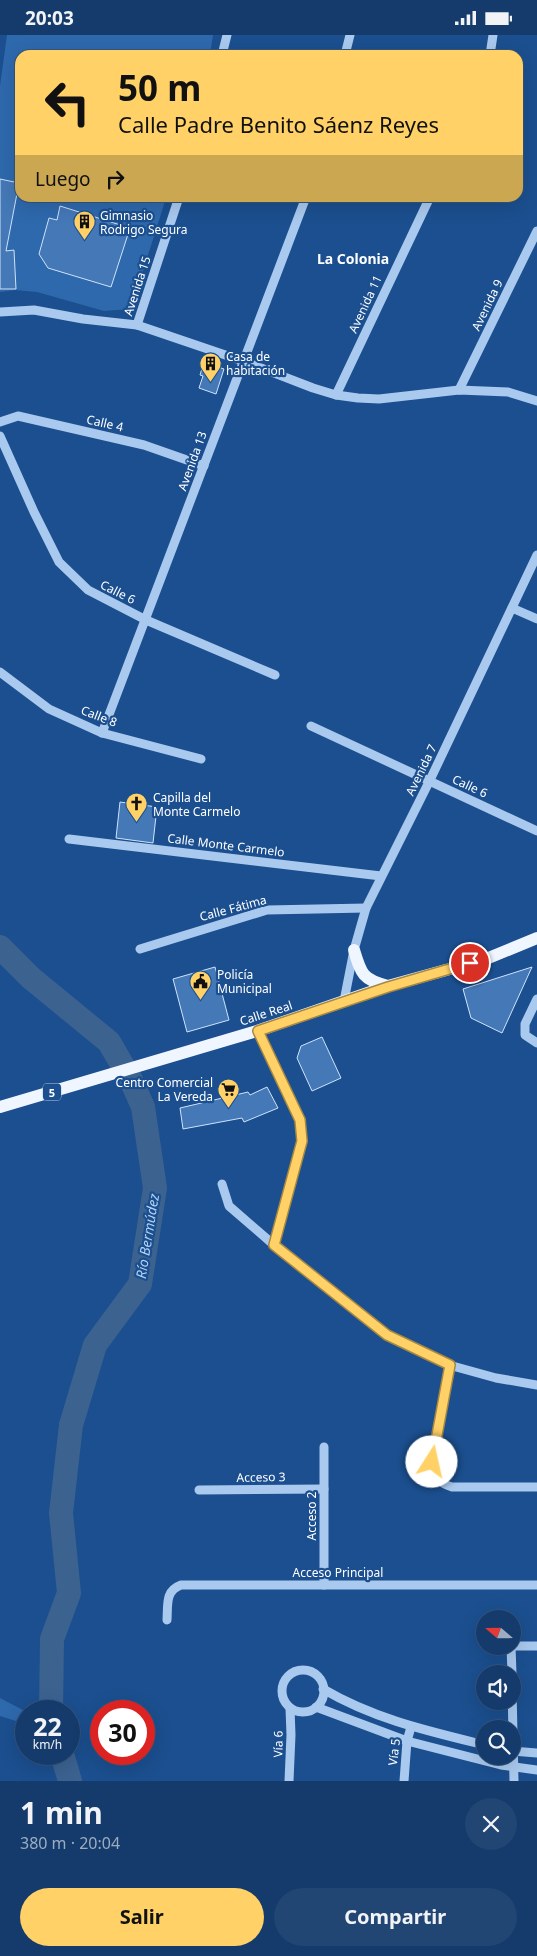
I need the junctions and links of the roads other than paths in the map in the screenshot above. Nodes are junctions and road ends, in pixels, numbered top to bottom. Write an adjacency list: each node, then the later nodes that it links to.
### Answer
1 (227, 35): 4 (street)
2 (350, 35): 5 (street)
3 (494, 35): 6 (street)
4 (223, 50)
5 (346, 50)
6 (491, 50)
7 (177, 202): 12 (street, Avenida 15)
8 (304, 202): 13 (street, Avenida 13)
9 (428, 202): 15 (street, Avenida 11)
10 (537, 231): 14 (street, Avenida 9)
11 (0, 312): 12 (street)
12 (137, 325): 13 (street)
13 (243, 361): 15 (street); 19 (street, Avenida 13)
14 (459, 390): 15 (street); 16 (street)
15 (336, 395)
16 (537, 401)
17 (0, 422): 19 (street, Calle 4)
18 (0, 436): 23 (street, Calle 6)
19 (204, 466): 23 (street, Avenida 13)
20 (537, 555): 21 (street, Avenida 7)
21 (512, 608): 22 (street); 29 (street, Avenida 7)
22 (537, 619)
23 (146, 620): 25 (street, Calle 6); 27 (street, Avenida 13)
24 (0, 672): 27 (street, Calle 8)
25 (275, 675)
26 (311, 726): 29 (street, Calle 6)
27 (102, 733): 28 (street, Calle 8)
28 (201, 759)
29 (430, 780): 30 (street, Calle 6); 32 (street, Avenida 7)
30 (537, 831)
31 (69, 839): 32 (street, Calle Monte Carmelo)
32 (380, 877): 33 (street, Avenida 7)
33 (366, 908): 35 (street, Calle Fátima); 36 (street, Avenida 7)
34 (537, 938): 37 (main road, Calle Real / 5)
35 (140, 949)
36 (354, 950): 37 (main road); 39 (street, Avenida 7)
37 (388, 987): 39 (main road, Calle Real / 5)
38 (537, 999): 41 (street)
39 (344, 1001): 40 (main road, Calle Real / 5)
40 (258, 1031): 42 (main road, Calle Real / 5); 44 (street)
41 (537, 1043)
42 (0, 1107)
43 (222, 1184): 44 (street)
44 (274, 1245): 45 (street)
45 (450, 1365): 46 (street); 48 (street)
46 (537, 1385)
47 (324, 1447): 49 (street, Acceso 2)
48 (537, 1487)
49 (324, 1489): 50 (street, Acceso 3); 51 (street, Acceso 2)
50 (199, 1490)
51 (324, 1585): 52 (street, Acceso Principal); 53 (street, Acceso Principal)
52 (537, 1585)
53 (167, 1619)
54 (521, 1646): 55 (street)
55 (537, 1646)
56 (323, 1689): 57 (street); 58 (street); 59 (street)
57 (316, 1707): 58 (street); 60 (street)
58 (290, 1708): 66 (street, Vía 6)
59 (411, 1727): 60 (street, Vía 5); 61 (street)
60 (407, 1741): 64 (street); 67 (street, Vía 5)
61 (476, 1743)
62 (521, 1752): 63 (street)
63 (537, 1753)
64 (514, 1767): 65 (street); 68 (street)
65 (537, 1770)
66 (289, 1781)
67 (404, 1781)
68 (514, 1781)

